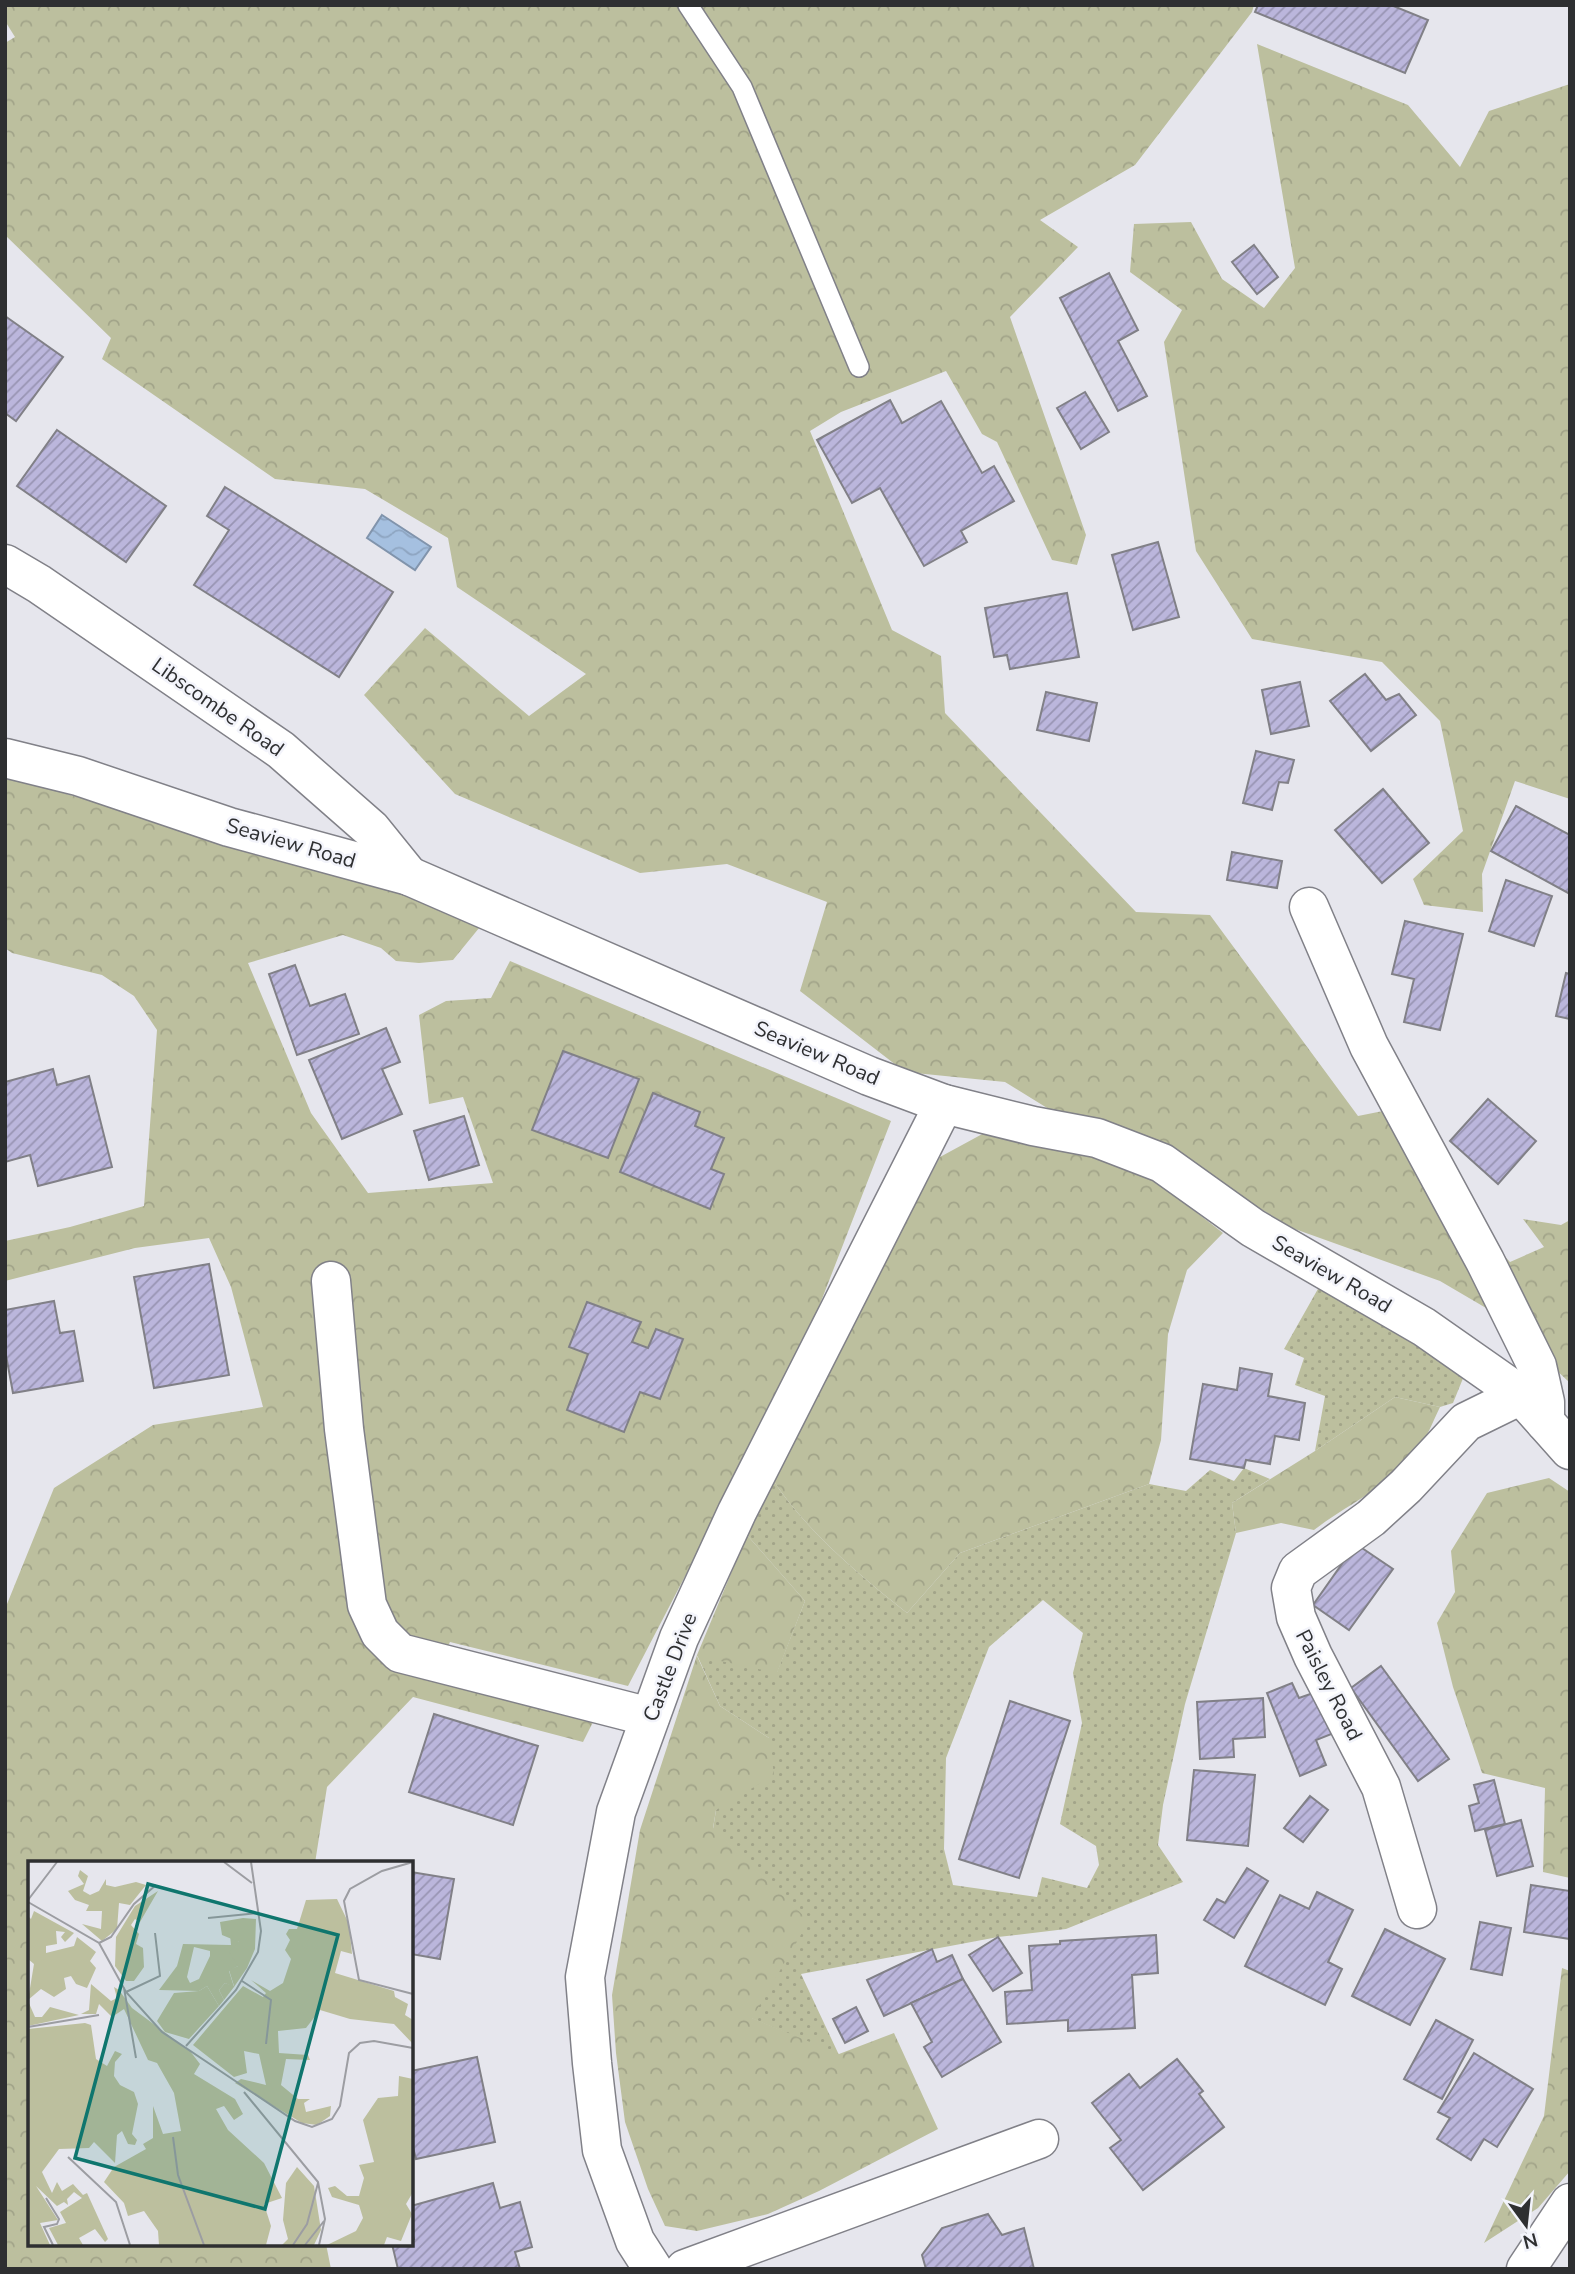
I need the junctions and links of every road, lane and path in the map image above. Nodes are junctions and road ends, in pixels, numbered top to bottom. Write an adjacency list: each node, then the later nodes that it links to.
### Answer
1 (688, 5): 2 (lane)
2 (859, 367)
3 (5, 564): 5 (street, Libscombe Road)
4 (5, 758): 5 (street, Seaview Road)
5 (409, 876): 7 (street, Seaview Road)
6 (1309, 907): 9 (street)
7 (944, 1104): 9 (street, Seaview Road); 10 (street, Castle Drive)
8 (331, 1281): 10 (street)
9 (1545, 1422): 11 (street, Paisley Road)
10 (650, 1717): 14 (street, Castle Drive)
11 (1417, 1909)
12 (1039, 2139): 15 (street)
13 (1570, 2203): 16 (street)
14 (653, 2269)
15 (685, 2269)
16 (1526, 2269)

